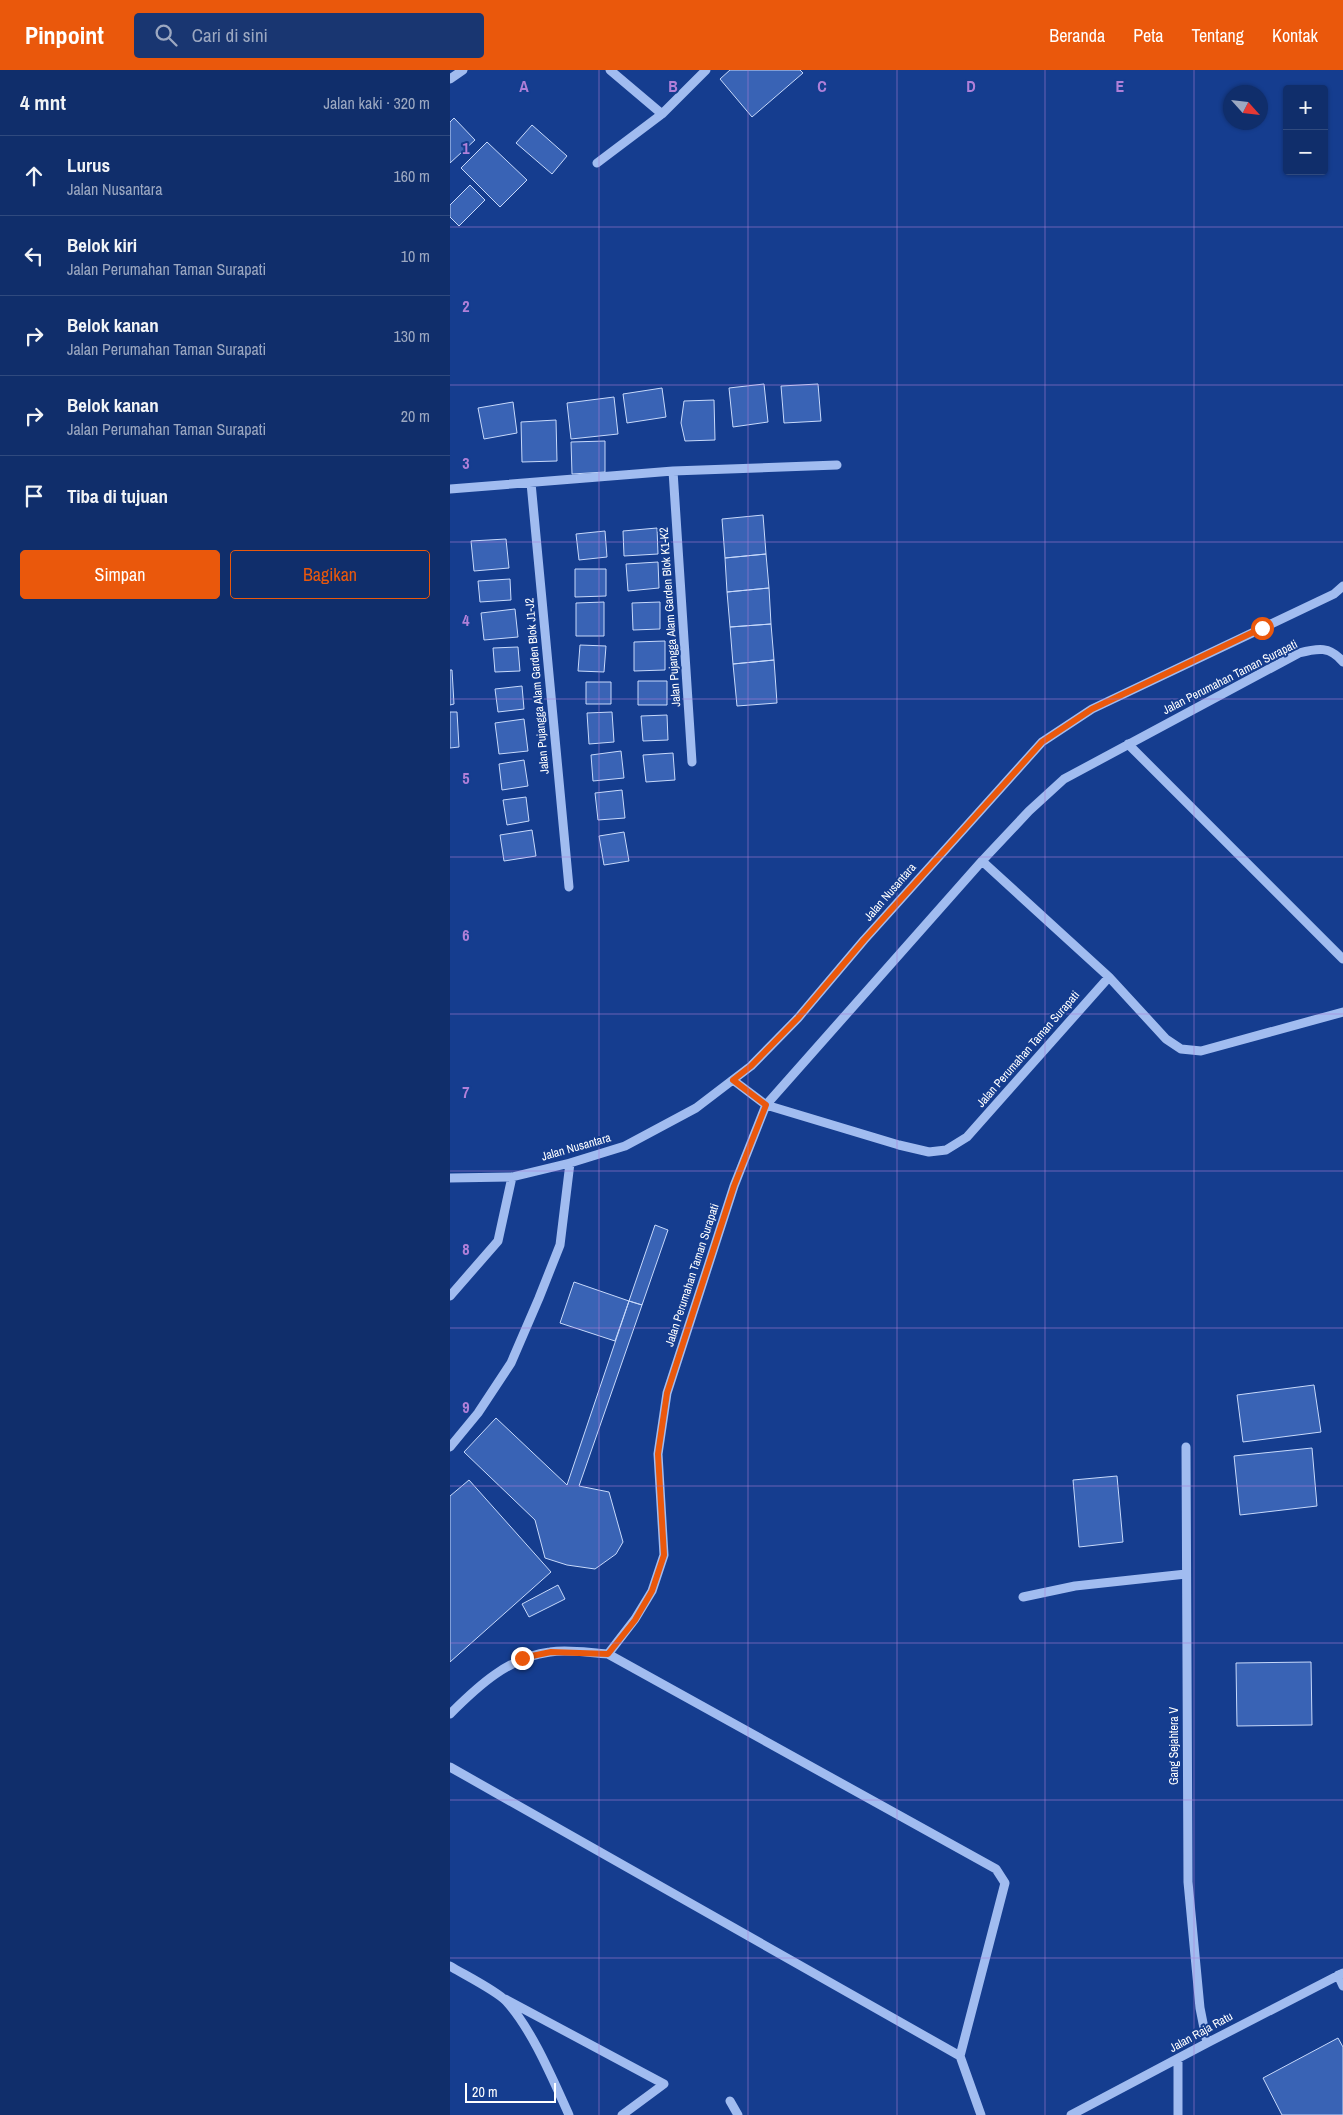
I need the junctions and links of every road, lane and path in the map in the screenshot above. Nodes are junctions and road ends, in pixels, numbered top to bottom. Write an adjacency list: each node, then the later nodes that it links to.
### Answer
1 (463, 70): 4 (street)
2 (610, 70): 5 (street)
3 (706, 70): 5 (street)
4 (450, 79)
5 (662, 114): 6 (street)
6 (598, 163)
7 (837, 465): 8 (street)
8 (673, 471): 9 (street); 14 (street, Jalan Pujangga Alam Garden Blok K1-K2)
9 (530, 483): 10 (street); 16 (street, Jalan Pujangga Alam Garden Blok J1-J2)
10 (450, 489)
11 (1343, 586): 20 (street, Jalan Nusantara)
12 (1343, 662): 13 (street, Jalan Perumahan Taman Surapati)
13 (1128, 744): 15 (street, Jalan Perumahan Taman Surapati); 17 (street)
14 (692, 762)
15 (982, 861): 18 (street); 21 (street, Jalan Perumahan Taman Surapati)
16 (569, 887)
17 (1343, 959)
18 (1109, 977): 19 (street); 21 (street, Jalan Perumahan Taman Surapati)
19 (1343, 1012)
20 (733, 1080): 21 (street, Jalan Perumahan Taman Surapati); 22 (street, Jalan Nusantara)
21 (766, 1105): 30 (street, Jalan Perumahan Taman Surapati)
22 (570, 1163): 23 (street, Jalan Nusantara); 26 (street)
23 (512, 1177): 24 (street, Jalan Nusantara); 25 (street)
24 (450, 1178)
25 (450, 1296)
26 (450, 1447)
27 (1186, 1447): 28 (street, Gang Sejahtera V)
28 (1186, 1574): 29 (street); 37 (street, Gang Sejahtera V)
29 (1023, 1597)
30 (608, 1654): 31 (street); 38 (street)
31 (450, 1714)
32 (450, 1768): 38 (street)
33 (450, 1966): 36 (street)
34 (1341, 1974): 35 (street); 37 (street, Jalan Raja Ratu)
35 (1343, 1986)
36 (505, 2000): 41 (street); 42 (street)
37 (1207, 2042): 39 (street, Jalan Raja Ratu)
38 (960, 2056): 44 (street)
39 (1178, 2059): 45 (street, Jalan Raja Ratu); 46 (street)
40 (730, 2101): 43 (street)
41 (569, 2115)
42 (622, 2115)
43 (738, 2115)
44 (981, 2115)
45 (1071, 2115)
46 (1178, 2115)

